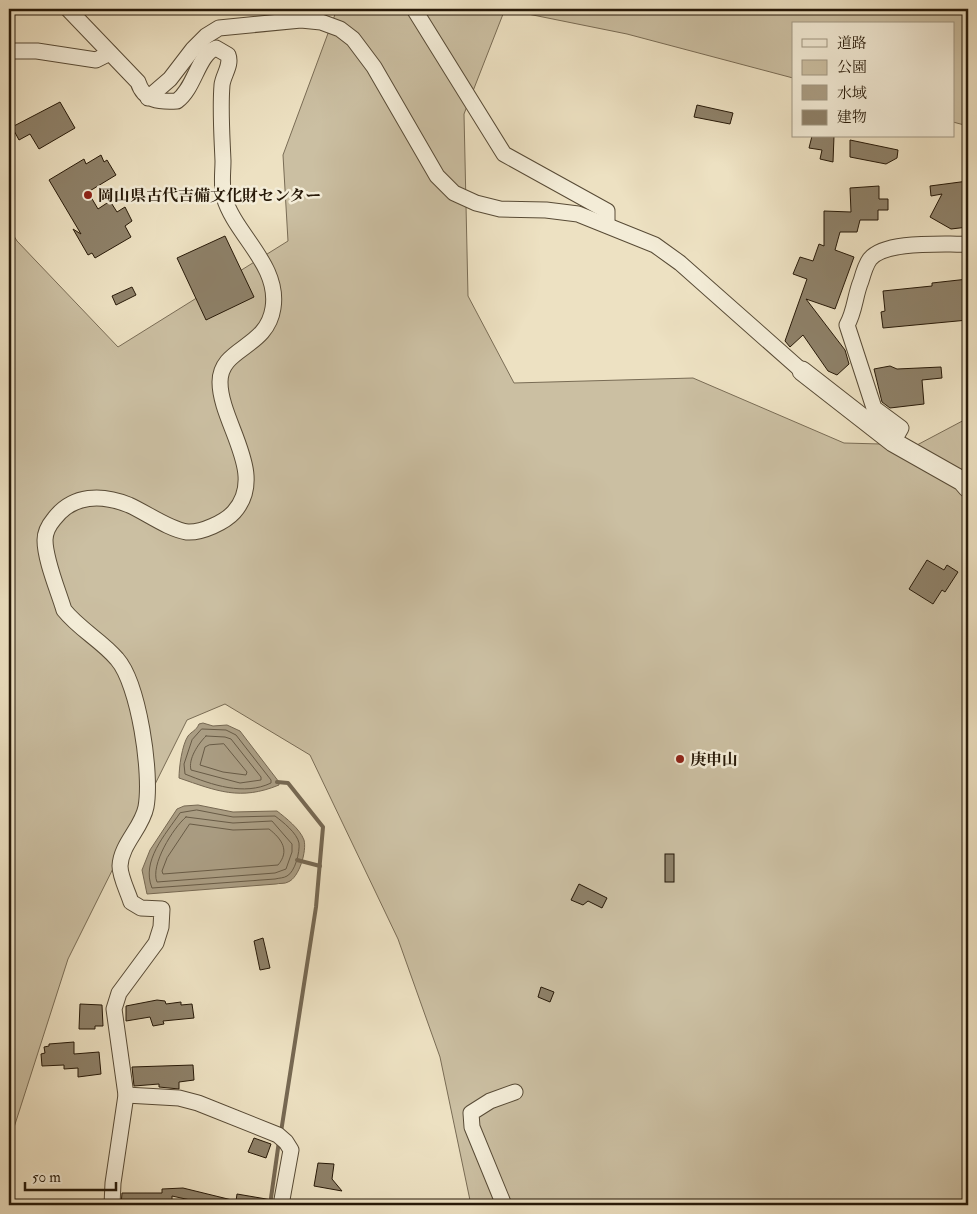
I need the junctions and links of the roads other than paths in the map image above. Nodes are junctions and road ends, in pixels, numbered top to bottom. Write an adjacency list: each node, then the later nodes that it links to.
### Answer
1 (68, 9): 4 (street)
2 (414, 9): 6 (street)
3 (9, 53): 4 (street)
4 (110, 53): 5 (street)
5 (148, 98): 6 (street); 12 (street)
6 (606, 225): 8 (street)
7 (968, 244): 9 (street)
8 (802, 371): 9 (street)
9 (893, 442): 10 (street)
10 (968, 488)
11 (515, 1092): 15 (street)
12 (126, 1095): 13 (street); 14 (street)
13 (112, 1205)
14 (281, 1205)
15 (504, 1205)

